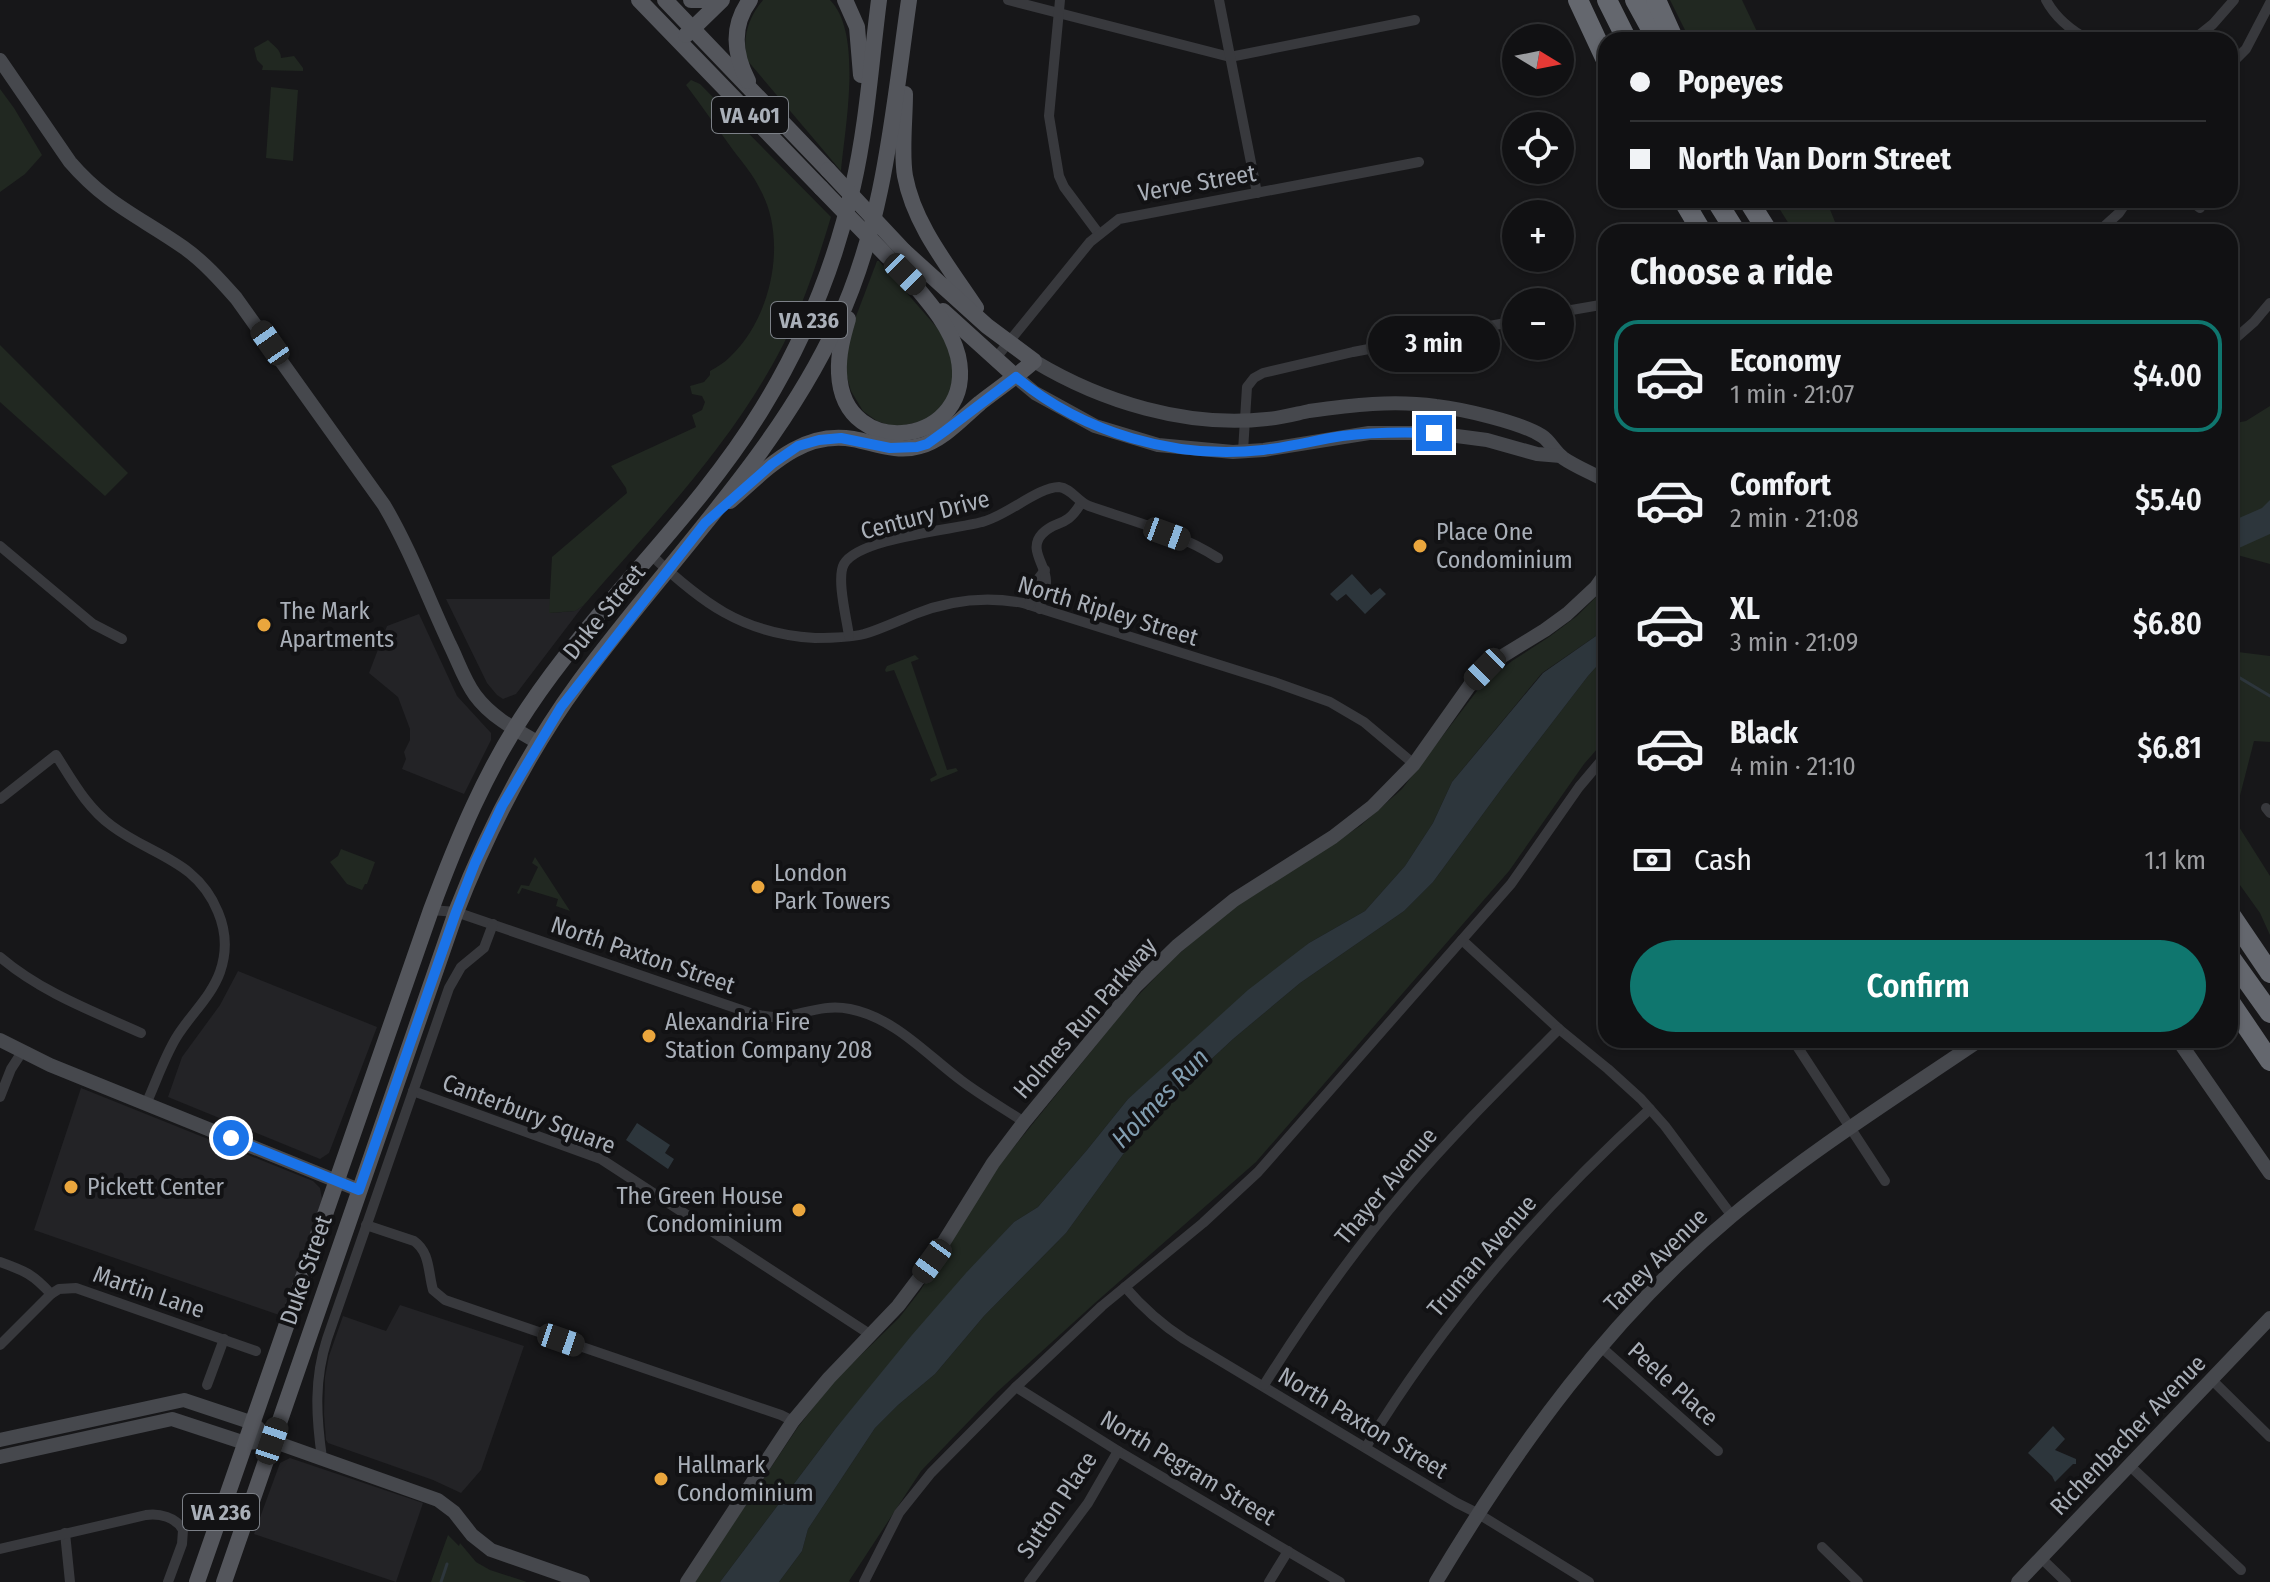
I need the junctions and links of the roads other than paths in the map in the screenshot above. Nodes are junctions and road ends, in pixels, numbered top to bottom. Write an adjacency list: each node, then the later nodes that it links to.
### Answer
1 (639, 0): 28 (main road, VA 401)
2 (665, 0): 27 (main road, VA 401)
3 (691, 0): 4 (main road)
4 (709, 0)
5 (722, 0): 27 (main road)
6 (750, 0): 35 (main road)
7 (845, 0): 36 (main road)
8 (879, 0): 36 (main road, Duke Street / VA 236)
9 (909, 0): 29 (main road, Duke Street / VA 236)
10 (1008, 0): 20 (street)
11 (1060, 0): 20 (street)
12 (1219, 0): 32 (street)
13 (1576, 0): 30 (highway)
14 (1607, 0): 22 (highway)
15 (1635, 0): 23 (highway)
16 (1656, 0): 24 (highway)
17 (2046, 0): 25 (street)
18 (2234, 0): 26 (street)
19 (2270, 3): 33 (street)
20 (1059, 13): 32 (street); 41 (street)
21 (1415, 20): 32 (street)
22 (1623, 32)
23 (1653, 32)
24 (1670, 32)
25 (2076, 32)
26 (2203, 32)
27 (699, 36): 28 (main road); 31 (main road); 35 (main road, VA 401)
28 (679, 42): 31 (main road, VA 401)
29 (904, 42): 42 (main road, Duke Street / VA 236); 48 (main road)
30 (1598, 43)
31 (692, 54): 43 (main road, VA 401, bridge)
32 (1230, 57): 38 (street)
33 (2238, 57)
34 (0, 60): 68 (street)
35 (752, 90): 48 (main road, VA 401, bridge)
36 (860, 145): 61 (main road, Duke Street / VA 236)
37 (1419, 162): 38 (street, Verve Street)
38 (1257, 193): 41 (street, Verve Street)
39 (2122, 208): 40 (street)
40 (2107, 224)
41 (1099, 234): 50 (street, Verve Street)
42 (862, 265): 43 (main road); 59 (main road, Duke Street / VA 236)
43 (905, 274): 51 (main road, VA 401)
44 (2270, 303): 49 (street)
45 (1598, 305): 46 (street)
46 (1574, 310)
47 (1502, 324): 54 (street)
48 (987, 326): 50 (main road, VA 401)
49 (2238, 336)
50 (1009, 343): 51 (street, Verve Street); 52 (main road, VA 401)
51 (995, 359): 53 (main road, VA 401)
52 (1034, 361): 53 (main road); 54 (street, VA 401)
53 (1016, 377): 55 (street, VA 401); 59 (main road)
54 (1244, 420): 55 (street); 56 (street, VA 401)
55 (1243, 451): 56 (street, VA 401)
56 (1561, 456): 57 (street, VA 401)
57 (1598, 477)
58 (1081, 503): 62 (street); 65 (street); 66 (street, Century Drive)
59 (705, 523): 63 (main road, Duke Street / VA 236)
60 (0, 546): 67 (street)
61 (650, 554): 63 (street, North Ripley Street); 68 (main road, Duke Street / VA 236)
62 (1218, 558)
63 (668, 571): 66 (street, North Ripley Street); 69 (main road, Duke Street / VA 236)
64 (1598, 584): 70 (street, Holmes Run Parkway)
65 (1035, 607): 66 (street, North Ripley Street); 70 (street, North Ripley Street)
66 (849, 636)
67 (122, 639)
68 (515, 730): 69 (street); 74 (main road, Duke Street / VA 236)
69 (539, 743): 75 (main road, Duke Street / VA 236)
70 (1414, 764): 96 (street, Holmes Run Parkway)
71 (1598, 765): 78 (street)
72 (5, 790): 73 (street); 94 (street)
73 (0, 799)
74 (433, 902): 75 (street, North Paxton Street); 99 (main road, Duke Street / VA 236)
75 (456, 912): 76 (street, North Paxton Street); 101 (main road, Duke Street / VA 236)
76 (493, 924): 92 (street, Duke Street); 96 (street, North Paxton Street)
77 (2238, 926): 81 (highway)
78 (1462, 940): 84 (street); 105 (street)
79 (0, 957): 85 (street)
80 (2238, 968): 82 (highway)
81 (2270, 973)
82 (2270, 1013)
83 (2238, 1014): 91 (highway)
84 (1559, 1029): 95 (street); 115 (street, Thayer Avenue)
85 (141, 1033)
86 (0, 1040): 90 (street)
87 (1798, 1048): 97 (street)
88 (1968, 1048): 97 (street, Taney Avenue)
89 (2184, 1048): 98 (street)
90 (22, 1052): 93 (street); 94 (street)
91 (2270, 1061)
92 (413, 1091): 103 (street, Duke Street); 108 (street, Canterbury Square)
93 (0, 1097)
94 (146, 1104): 99 (street)
95 (1650, 1109): 102 (street); 123 (street, Truman Avenue)
96 (1024, 1122): 108 (street, Holmes Run Parkway)
97 (1850, 1129): 100 (street); 102 (street, Taney Avenue)
98 (2270, 1173)
99 (336, 1181): 101 (street); 118 (main road, Duke Street / VA 236)
100 (1885, 1181)
101 (359, 1190): 121 (main road, Duke Street / VA 236)
102 (1732, 1216): 111 (street, Taney Avenue)
103 (366, 1225): 117 (street); 127 (street, Duke Street)
104 (0, 1262): 106 (street)
105 (1125, 1287): 115 (street, North Paxton Street); 116 (street)
106 (51, 1294): 109 (street, Martin Lane); 110 (street)
107 (2270, 1318): 113 (street, Richenbacher Avenue)
108 (871, 1335): 117 (street, Holmes Run Parkway)
109 (224, 1339): 112 (street, Martin Lane); 114 (street)
110 (0, 1345)
111 (1601, 1347): 125 (street, Peele Place); 129 (street, Taney Avenue)
112 (256, 1351)
113 (2211, 1379): 119 (street); 128 (street, Richenbacher Avenue)
114 (207, 1385)
115 (1264, 1385): 123 (street, North Paxton Street)
116 (1016, 1387): 124 (street, North Pegram Street); 142 (street)
117 (793, 1421): 141 (street, Holmes Run Parkway)
118 (253, 1423): 120 (street); 121 (street); 122 (main road, Duke Street / VA 236)
119 (2270, 1437)
120 (0, 1440)
121 (272, 1441): 122 (street); 127 (street); 139 (main road, Duke Street / VA 236)
122 (245, 1443): 126 (street); 138 (main road, Duke Street / VA 236)
123 (1366, 1447): 129 (street, North Paxton Street)
124 (1118, 1451): 133 (street, North Pegram Street); 143 (street, Sutton Place)
125 (1718, 1451)
126 (0, 1457)
127 (322, 1458): 140 (street)
128 (2130, 1466): 134 (street, Richenbacher Avenue); 135 (street)
129 (1477, 1513): 146 (street, Taney Avenue); 147 (street, North Paxton Street)
130 (65, 1533): 132 (street); 136 (street); 137 (street)
131 (1822, 1547): 148 (street)
132 (0, 1549)
133 (1288, 1551): 144 (street); 145 (street, North Pegram Street)
134 (2042, 1559): 149 (street, Richenbacher Avenue); 150 (street)
135 (2241, 1570)
136 (70, 1582)
137 (168, 1582)
138 (197, 1582)
139 (224, 1582)
140 (583, 1582)
141 (687, 1582)
142 (864, 1582)
143 (1029, 1582)
144 (1269, 1582)
145 (1340, 1582)
146 (1436, 1582)
147 (1589, 1582)
148 (1858, 1582)
149 (2018, 1582)
150 (2066, 1582)

